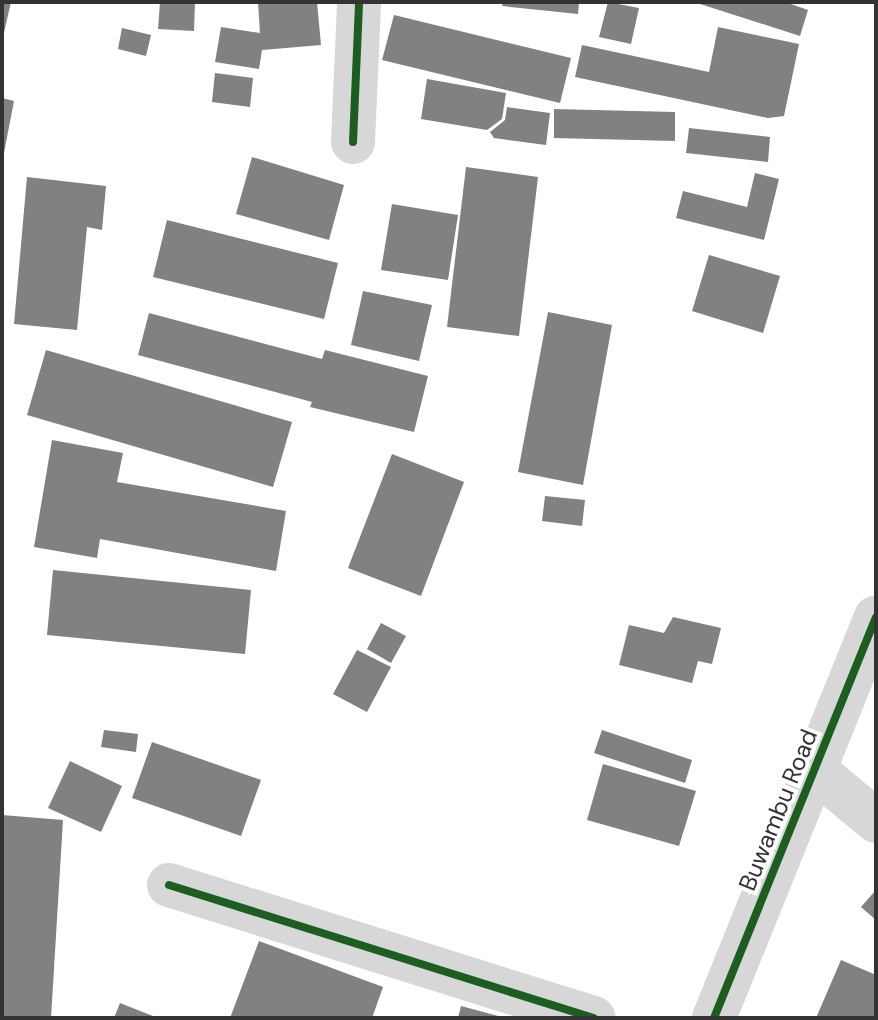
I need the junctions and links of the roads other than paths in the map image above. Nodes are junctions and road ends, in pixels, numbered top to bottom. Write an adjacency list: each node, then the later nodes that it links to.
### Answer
1 (359, 2): 2 (street)
2 (353, 142)
3 (876, 617): 4 (street, Buwambu Road)
4 (816, 771): 5 (street); 8 (street, Buwambu Road)
5 (876, 821)
6 (169, 885): 7 (street)
7 (594, 1018)
8 (714, 1018)

